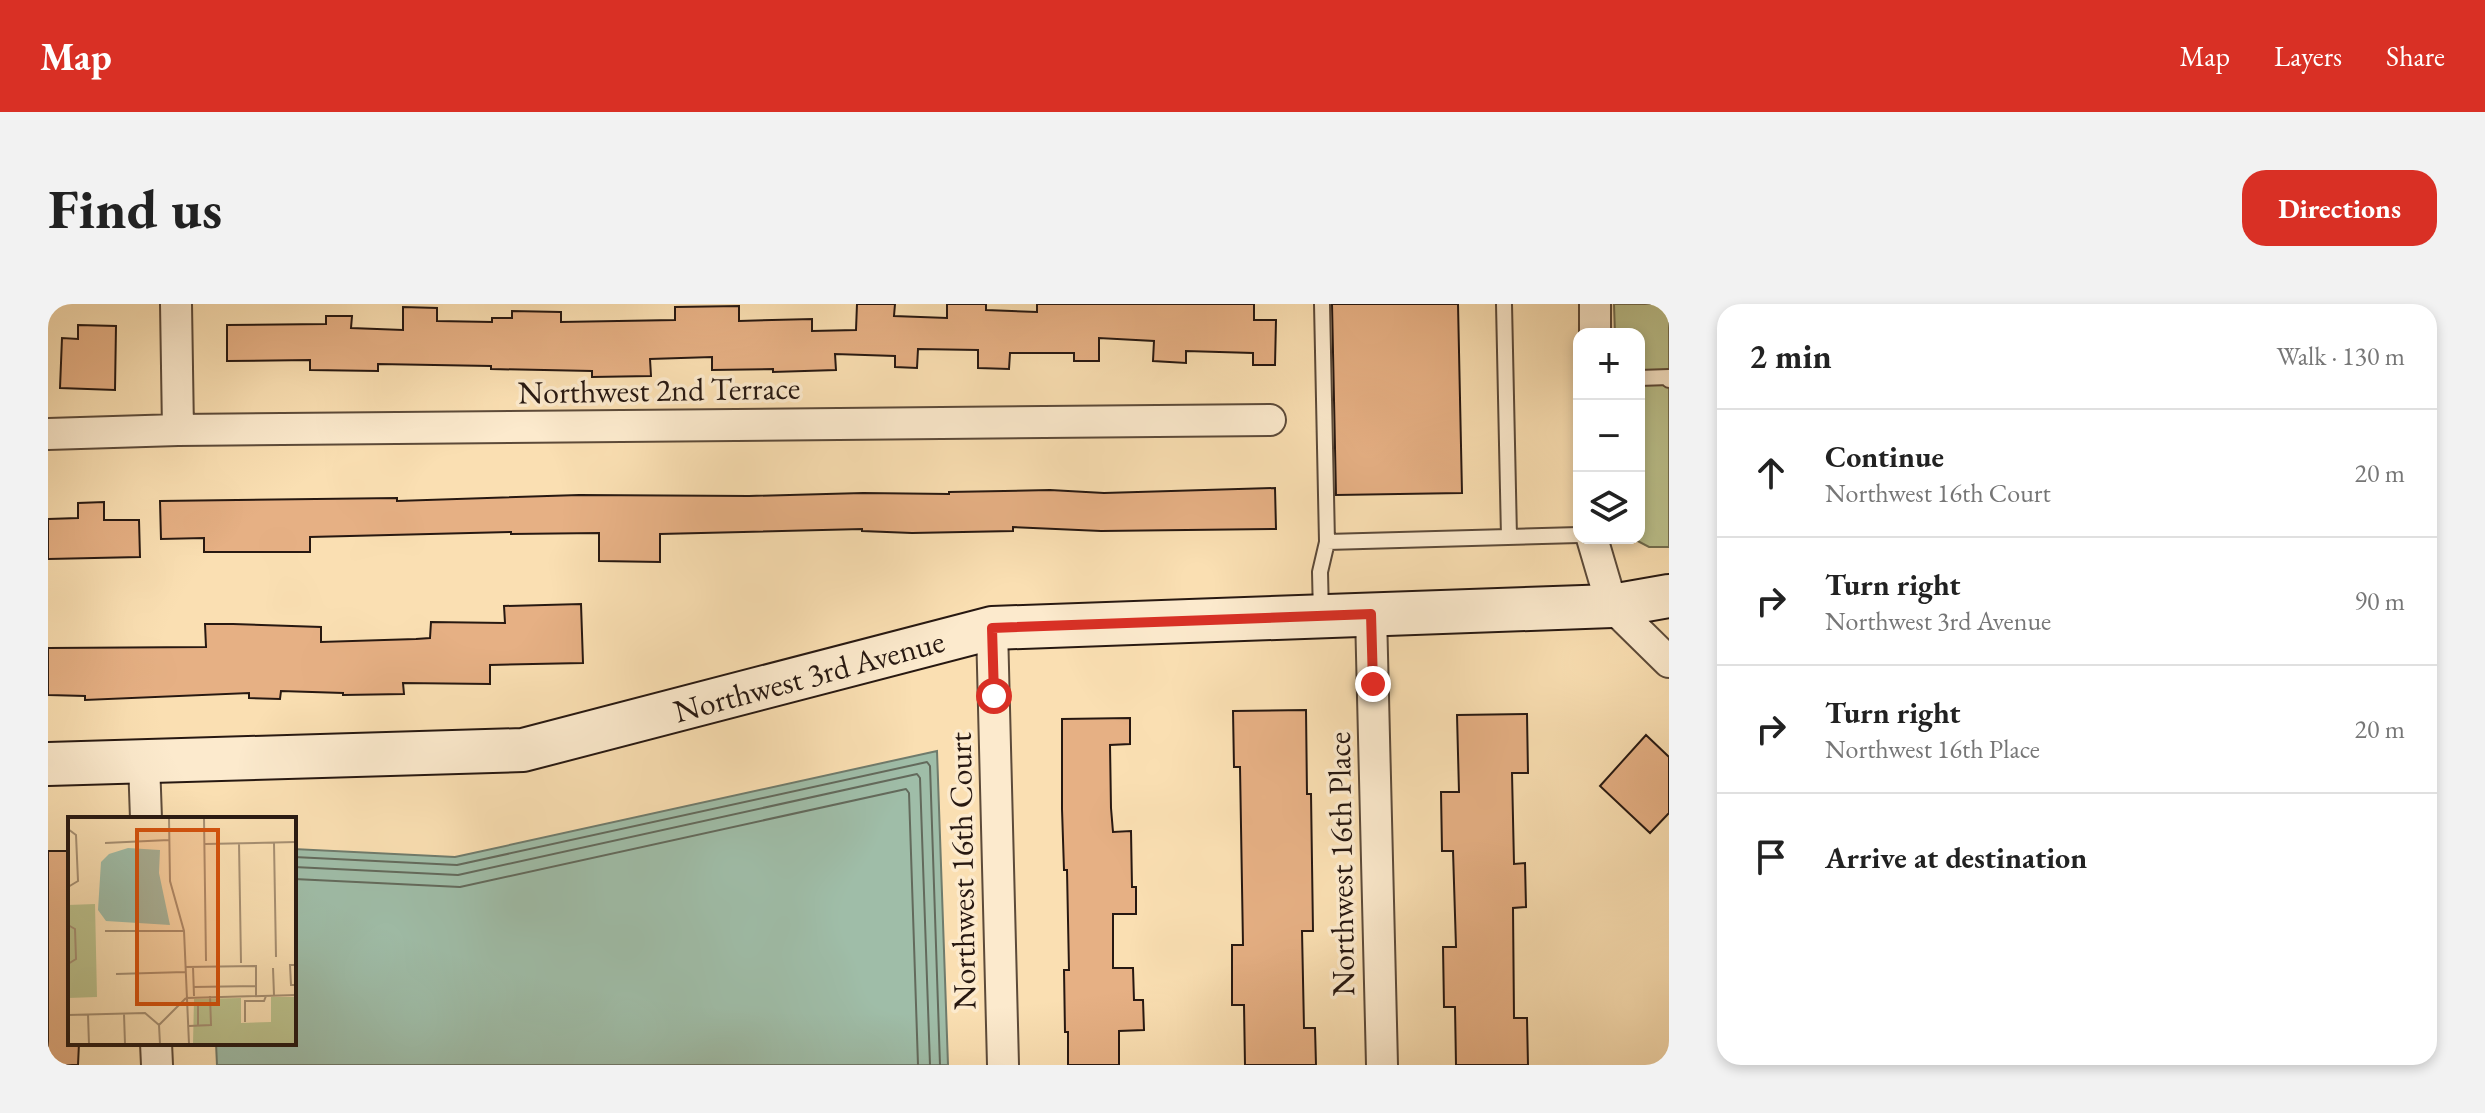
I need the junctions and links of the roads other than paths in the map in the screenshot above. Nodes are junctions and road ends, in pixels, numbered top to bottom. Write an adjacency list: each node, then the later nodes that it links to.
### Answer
1 (176, 304): 9 (street)
2 (1322, 304): 13 (lane)
3 (1504, 304): 12 (lane)
4 (1595, 304): 5 (street)
5 (1595, 328)
6 (1645, 378): 7 (lane)
7 (1669, 380)
8 (1270, 420): 9 (street, Northwest 2nd Terrace)
9 (178, 430): 10 (street, Northwest 2nd Terrace)
10 (48, 434)
11 (1573, 535): 12 (lane)
12 (1509, 537): 13 (lane)
13 (1327, 542): 18 (lane)
14 (1594, 544): 16 (street)
15 (1669, 596): 16 (street, Northwest 3rd Avenue)
16 (1612, 606): 17 (street, Northwest 3rd Avenue); 20 (street)
17 (1371, 614): 18 (street, Northwest 3rd Avenue); 27 (street, Northwest 16th Place)
18 (1321, 616): 19 (street, Northwest 3rd Avenue)
19 (992, 628): 21 (street, Northwest 3rd Avenue); 26 (street, Northwest 16th Court)
20 (1669, 662)
21 (144, 761): 22 (street, Northwest 3rd Avenue); 23 (street)
22 (48, 764)
23 (146, 817)
24 (156, 1045): 25 (street)
25 (157, 1065)
26 (1003, 1065)
27 (1382, 1065)

